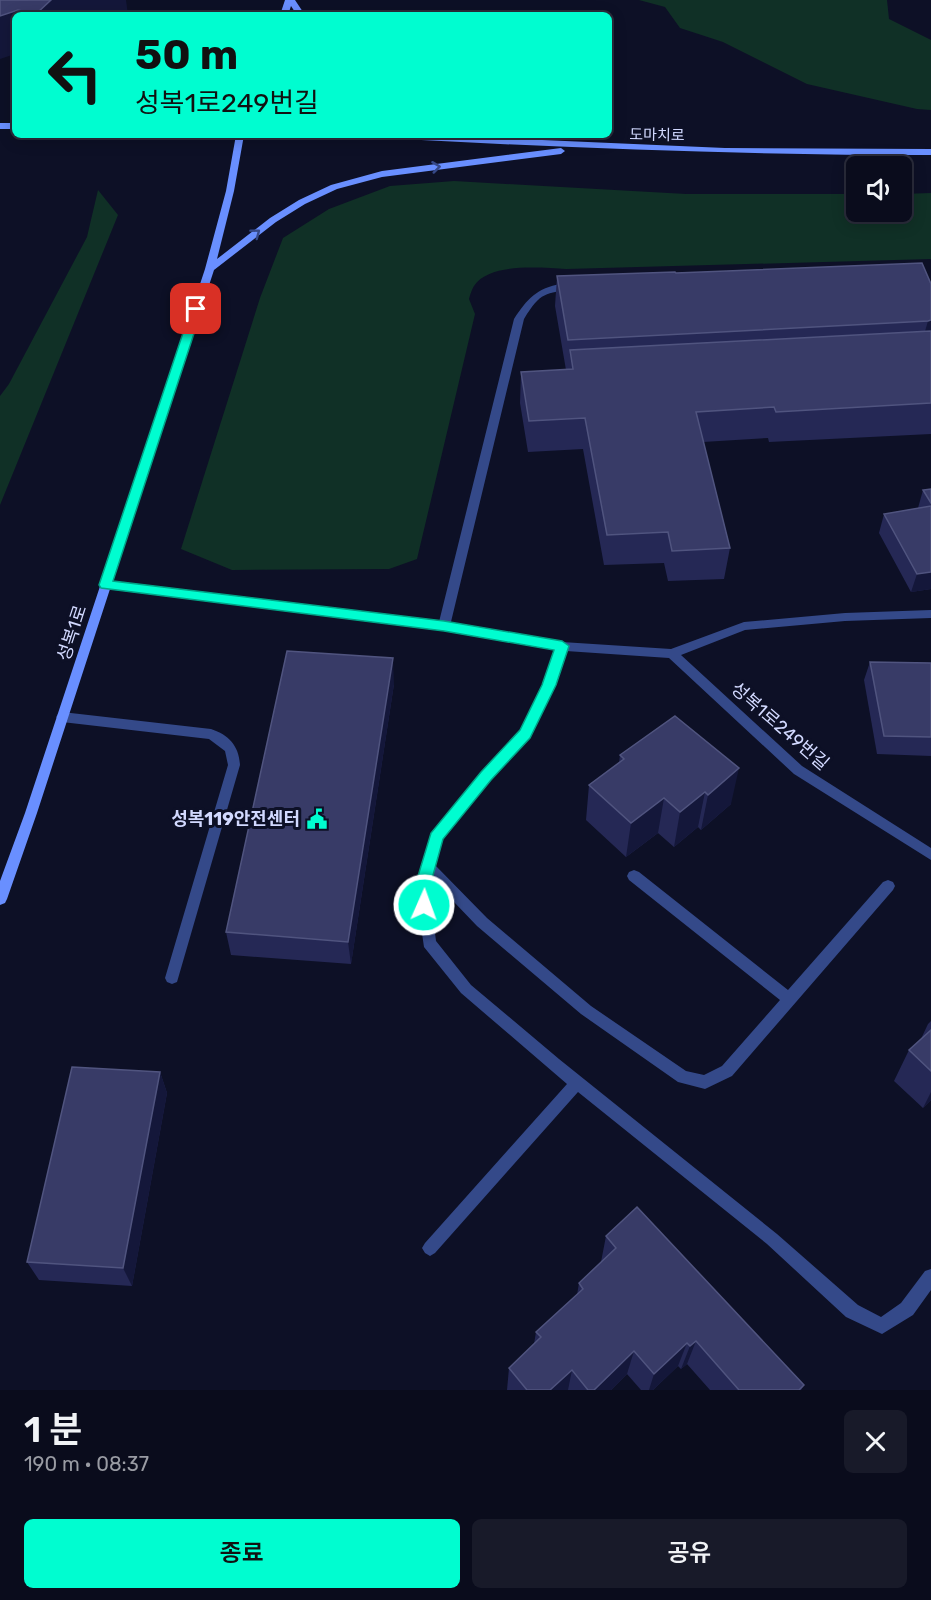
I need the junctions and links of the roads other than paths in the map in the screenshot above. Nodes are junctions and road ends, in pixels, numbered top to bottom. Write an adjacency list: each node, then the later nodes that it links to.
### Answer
1 (239, 138): 6 (main road, 성복1로)
2 (434, 138): 4 (main road, 도마치로)
3 (553, 138): 4 (main road)
4 (591, 147): 5 (main road, 도마치로); 6 (main road, one-way to 4)
5 (931, 152)
6 (210, 269): 10 (main road, 성복1로)
7 (584, 286): 9 (street)
8 (517, 378): 9 (street)
9 (506, 379): 12 (street)
10 (106, 585): 12 (street); 15 (main road, 성복1로)
11 (931, 614): 14 (street)
12 (444, 626): 13 (street)
13 (562, 646): 14 (street); 17 (street)
14 (672, 654): 16 (street, 성복1로249번길)
15 (62, 717): 20 (main road, 성복1로); 21 (street)
16 (931, 855)
17 (429, 867): 22 (street); 23 (street)
18 (634, 876): 22 (street)
19 (888, 886): 22 (street)
20 (0, 899)
21 (172, 978)
22 (790, 1000)
23 (578, 1082): 24 (street); 25 (street)
24 (430, 1248)
25 (931, 1276)

